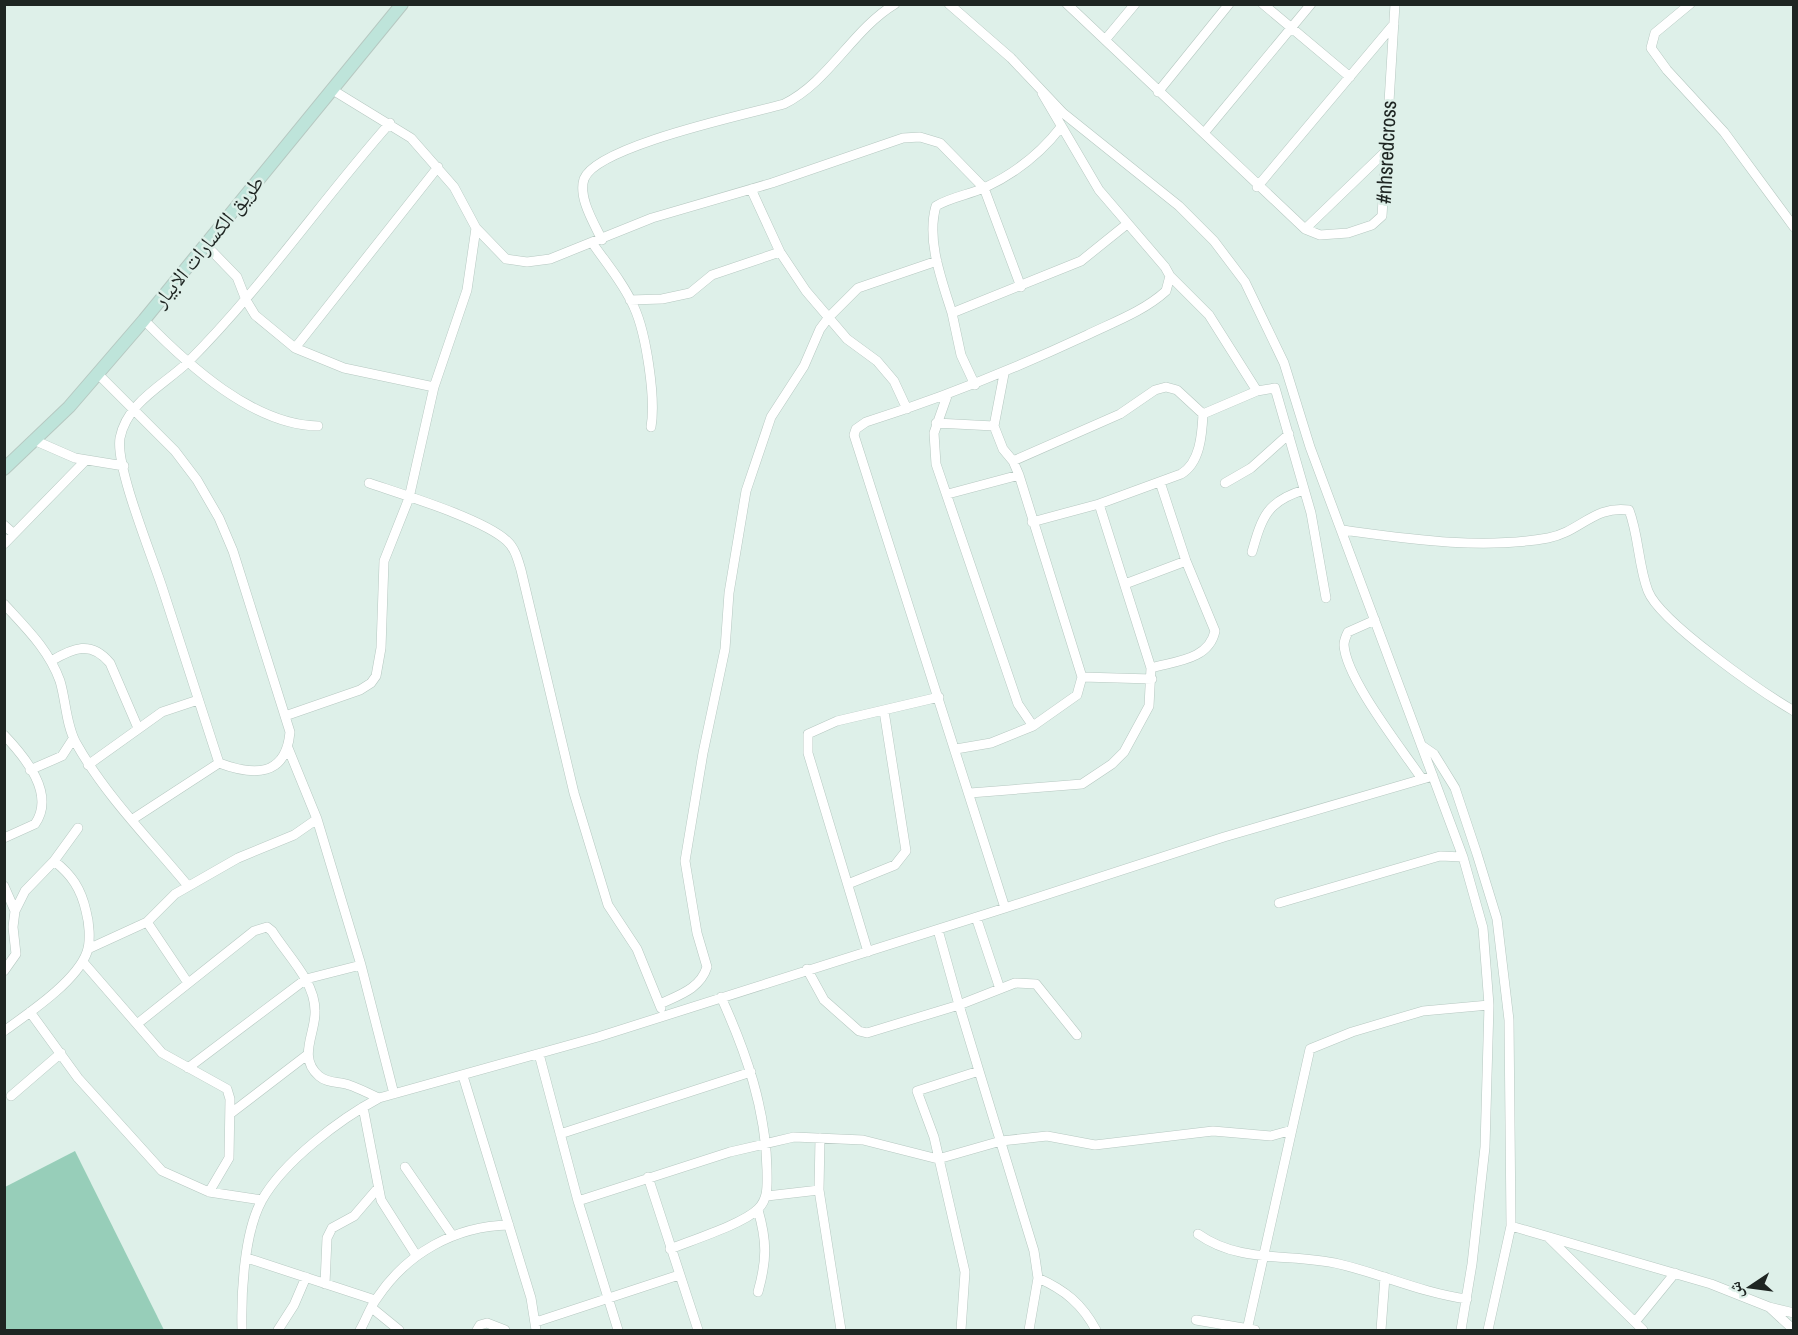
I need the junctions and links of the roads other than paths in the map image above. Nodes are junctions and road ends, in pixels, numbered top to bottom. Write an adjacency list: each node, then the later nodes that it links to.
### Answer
1 (402, 4): 15 (street, طريق الكسارات الابيار)
2 (895, 4): 30 (street)
3 (949, 4): 17 (street)
4 (1067, 4): 13 (street)
5 (1134, 4): 13 (street)
6 (1229, 4): 16 (street)
7 (1263, 4): 12 (street)
8 (1311, 4): 12 (street)
9 (1395, 4): 11 (street, #nhsredcross)
10 (1690, 4): 27 (street)
11 (1394, 24): 14 (street); 21 (street, #nhsredcross)
12 (1291, 29): 14 (street); 20 (street)
13 (1105, 40): 16 (street)
14 (1350, 77): 23 (street)
15 (331, 89): 18 (street); 31 (street, طريق الكسارات الابيار)
16 (1158, 92): 20 (street)
17 (1042, 93): 19 (street); 45 (street)
18 (390, 123): 22 (street); 36 (street)
19 (1061, 127): 24 (street); 26 (street)
20 (1204, 132): 23 (street)
21 (1386, 151): 29 (street); 29 (street, #nhsredcross)
22 (438, 167): 28 (street); 41 (street)
23 (1257, 187): 29 (street)
24 (984, 188): 25 (street); 33 (street); 35 (street)
25 (751, 189): 30 (street); 32 (street)
26 (1127, 224): 34 (street); 35 (street)
27 (1794, 227)
28 (476, 228): 30 (street); 47 (street)
29 (1305, 230)
30 (597, 242): 37 (street)
31 (205, 244): 36 (street); 40 (street, طريق الكسارات الابيار)
32 (780, 252): 37 (street); 39 (street)
33 (937, 261): 38 (street); 39 (street)
34 (1170, 276): 44 (street); 49 (street)
35 (1021, 287): 38 (street)
36 (246, 300): 41 (street); 42 (street)
37 (630, 300): 57 (street)
38 (952, 313): 46 (street)
39 (829, 317): 52 (street); 130 (street)
40 (144, 320): 42 (street); 43 (street, طريق الكسارات الابيار)
41 (295, 348): 47 (street)
42 (186, 363): 51 (street); 55 (street)
43 (97, 373): 51 (street); 59 (street, طريق الكسارات الابيار)
44 (1004, 374): 46 (street); 56 (street)
45 (1288, 383): 48 (street); 74 (street)
46 (975, 385): 50 (street)
47 (435, 387): 70 (street)
48 (1275, 388): 49 (street); 58 (street)
49 (1257, 392): 53 (street)
50 (947, 396): 52 (street); 54 (street)
51 (134, 408): 62 (street); 91 (street)
52 (907, 409): 87 (street)
53 (1203, 414): 61 (street); 65 (street)
54 (936, 423): 56 (street); 69 (street)
55 (318, 426)
56 (994, 426): 61 (street)
57 (651, 427)
58 (1289, 434): 67 (street); 68 (street)
59 (36, 441): 60 (street); 63 (street, طريق الكسارات الابيار)
60 (86, 460): 62 (street); 75 (street)
61 (1013, 461): 64 (street)
62 (124, 466): 88 (street)
63 (4, 469)
64 (1018, 475): 69 (street); 72 (street)
65 (1160, 482): 71 (street); 78 (street)
66 (369, 483): 70 (street)
67 (1225, 483)
68 (1304, 490): 77 (street); 80 (street)
69 (948, 494): 92 (street)
70 (409, 498): 91 (street); 130 (street)
71 (1099, 504): 72 (street); 79 (street)
72 (1032, 522): 85 (street)
73 (4, 525): 75 (street)
74 (1342, 530): 82 (street); 90 (street)
75 (14, 534): 76 (street)
76 (4, 544)
77 (1252, 552)
78 (1186, 561): 79 (street); 84 (street)
79 (1125, 584): 84 (street)
80 (1326, 598)
81 (4, 604): 83 (street)
82 (1376, 620): 96 (street); 103 (street)
83 (51, 661): 93 (street); 95 (street)
84 (1151, 668): 86 (street)
85 (1082, 677): 86 (street); 92 (street)
86 (1152, 679): 104 (street)
87 (939, 697): 89 (street); 98 (street)
88 (198, 700): 93 (street); 99 (street)
89 (884, 711): 111 (street); 111 (street)
90 (1794, 711)
91 (285, 716): 97 (street)
92 (1033, 726): 98 (street)
93 (138, 728): 100 (street)
94 (4, 735): 101 (street)
95 (73, 739): 100 (street); 101 (street)
96 (1422, 745): 102 (street); 166 (street)
97 (288, 748): 99 (street); 106 (street)
98 (956, 749): 104 (street)
99 (219, 763): 105 (street)
100 (88, 765): 105 (street)
101 (30, 770): 108 (street)
102 (1433, 776): 103 (street); 109 (street)
103 (1422, 779): 115 (street)
104 (970, 793): 115 (street)
105 (133, 819): 113 (street)
106 (317, 819): 113 (street); 123 (street)
107 (78, 828): 110 (street)
108 (4, 838)
109 (1463, 857): 114 (street); 132 (street)
110 (54, 861): 116 (street); 120 (street)
111 (848, 884): 121 (street)
112 (4, 886): 116 (street)
113 (188, 886): 118 (street)
114 (1279, 903)
115 (1005, 908): 117 (street)
116 (15, 911): 125 (street)
117 (976, 917): 119 (street); 128 (street)
118 (147, 922): 120 (street); 127 (street)
119 (938, 930): 121 (street); 131 (street)
120 (88, 950): 122 (street)
121 (868, 952): 124 (street)
122 (83, 962): 133 (street); 135 (street)
123 (361, 966): 126 (street); 145 (street)
124 (807, 969): 129 (street); 131 (street)
125 (4, 971)
126 (306, 978): 127 (street); 140 (street); 141 (street)
127 (188, 984): 135 (street)
128 (1000, 989): 131 (street); 137 (street)
129 (721, 998): 134 (street); 143 (street)
130 (660, 1004): 134 (street)
131 (959, 1005): 142 (street)
132 (1489, 1005): 150 (street); 182 (street)
133 (30, 1012): 136 (street); 138 (street)
134 (664, 1016): 139 (street)
135 (137, 1024): 141 (street)
136 (4, 1032)
137 (1077, 1035)
138 (62, 1053): 146 (street); 160 (street)
139 (539, 1054): 144 (street); 151 (street)
140 (308, 1055): 147 (street); 149 (street)
141 (188, 1068): 149 (street)
142 (979, 1071): 153 (street); 155 (street)
143 (751, 1072): 151 (street); 154 (street)
144 (463, 1076): 145 (street); 165 (street)
145 (394, 1094): 147 (street)
146 (11, 1096)
147 (379, 1098): 148 (street)
148 (363, 1107): 158 (street); 162 (street)
149 (230, 1114): 160 (street)
150 (1292, 1130): 153 (street); 172 (street)
151 (560, 1134): 163 (street)
152 (820, 1138): 154 (street); 155 (street); 159 (street)
153 (1001, 1141): 155 (street); 178 (street)
154 (765, 1145): 157 (street); 161 (street)
155 (938, 1159): 198 (street)
156 (405, 1167): 168 (street)
157 (648, 1177): 163 (street); 170 (street)
158 (378, 1188): 171 (street); 179 (street)
159 (819, 1190): 161 (street); 197 (street)
160 (209, 1192): 162 (street)
161 (767, 1196): 164 (street)
162 (262, 1200): 173 (street)
163 (578, 1201): 181 (street)
164 (758, 1210): 170 (street); 180 (street)
165 (509, 1225): 168 (street); 188 (street)
166 (1511, 1226): 169 (street); 204 (street)
167 (1198, 1234): 172 (street)
168 (452, 1235): 171 (street)
169 (1547, 1236): 174 (street); 187 (street)
170 (670, 1249): 175 (street)
171 (416, 1255): 183 (street)
172 (1264, 1257): 177 (street); 201 (street)
173 (248, 1258): 176 (street); 189 (street)
174 (1675, 1273): 184 (street); 187 (street)
175 (679, 1275): 181 (street); 196 (street)
176 (306, 1277): 179 (street); 190 (street)
177 (1385, 1277): 182 (street); 202 (street)
178 (1038, 1278): 199 (street); 200 (street)
179 (325, 1284): 183 (street)
180 (758, 1292)
181 (609, 1299): 188 (street); 195 (street)
182 (1467, 1299): 203 (street)
183 (373, 1304): 191 (street); 192 (street)
184 (1769, 1307): 185 (street); 206 (street)
185 (1794, 1313)
186 (1196, 1320): 201 (street)
187 (1635, 1322): 205 (street)
188 (536, 1326)
189 (242, 1330)
190 (278, 1330)
191 (360, 1330)
192 (399, 1330)
193 (477, 1330): 194 (street)
194 (505, 1330)
195 (618, 1330)
196 (698, 1330)
197 (841, 1330)
198 (961, 1330)
199 (1029, 1330)
200 (1096, 1330)
201 (1250, 1330)
202 (1381, 1330)
203 (1461, 1330)
204 (1488, 1330)
205 (1644, 1330)
206 (1794, 1330)

